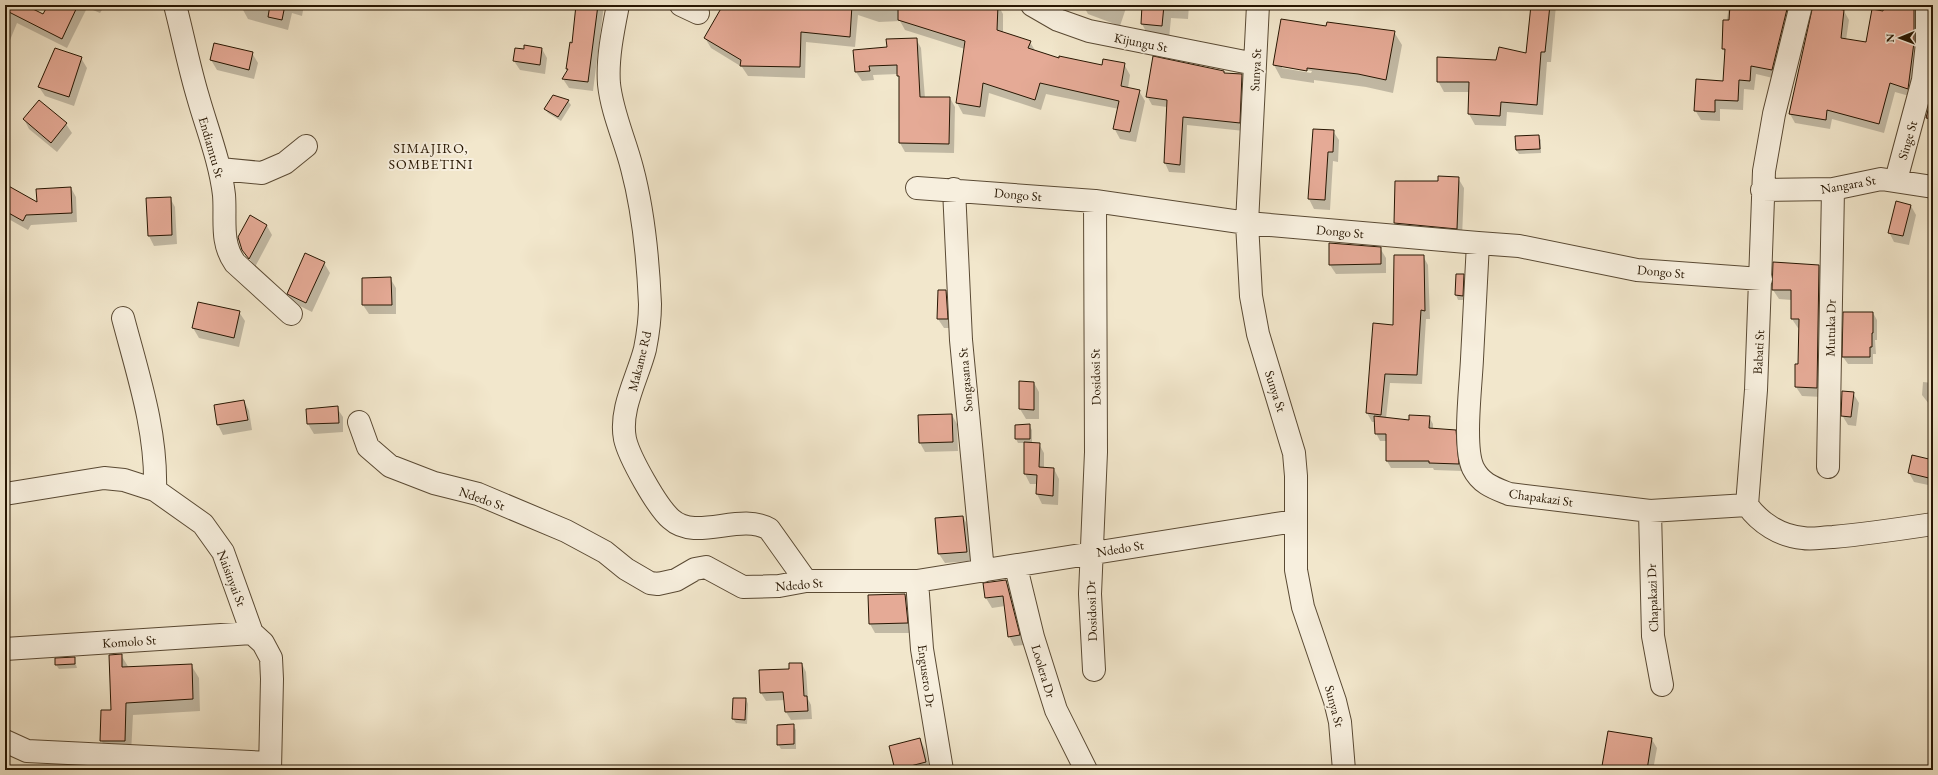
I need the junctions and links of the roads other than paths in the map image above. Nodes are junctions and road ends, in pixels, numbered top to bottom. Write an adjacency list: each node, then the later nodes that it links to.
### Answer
1 (175, 5): 9 (street, Endiamtu St)
2 (618, 5): 33 (street, Makame Rd)
3 (1032, 5): 7 (street, Kijungu St)
4 (1258, 5): 7 (street, Sunya St)
5 (1801, 5): 15 (street, Babati St)
6 (1928, 6): 10 (street, Singe St)
7 (1255, 64): 17 (street, Sunya St)
8 (306, 146): 9 (street)
9 (220, 169): 20 (street, Endiamtu St)
10 (1896, 180): 11 (street, Nangara St); 14 (street, Nangara St)
11 (1933, 187)
12 (917, 188): 13 (street, Dongo St)
13 (954, 189): 16 (street, Dongo St); 32 (street, Songasana St)
14 (1833, 189): 15 (street, Nangara St); 23 (street, Mutuka Dr)
15 (1762, 190): 19 (street, Babati St)
16 (1095, 201): 17 (street, Dongo St); 30 (street, Dosidosi St)
17 (1247, 223): 18 (street, Dongo St); 28 (street, Sunya St)
18 (1478, 244): 19 (street, Dongo St); 27 (street, Chapakazi St)
19 (1761, 279): 26 (street, Babati St)
20 (291, 314)
21 (124, 318): 24 (street)
22 (359, 422): 33 (street, Ndedo St)
23 (1828, 467)
24 (155, 490): 25 (street, Naisinyai St); 35 (street, Naisinyai St)
25 (5, 494)
26 (1747, 505): 27 (street, Chapakazi St); 29 (street)
27 (1650, 511): 38 (street, Chapakazi Dr)
28 (1295, 521): 30 (street, Ndedo St); 43 (street, Sunya St)
29 (1933, 524)
30 (1091, 552): 31 (street, Ndedo St); 37 (street, Dosidosi Dr)
31 (1016, 566): 32 (street, Ndedo St); 42 (street, Loolera Dr)
32 (983, 571): 34 (street, Ndedo St)
33 (806, 581): 34 (street, Ndedo St)
34 (917, 581): 41 (street, Engusero Dr)
35 (252, 633): 36 (street, Komolo St); 40 (street, Naisinyai St)
36 (5, 649)
37 (1094, 670)
38 (1662, 685)
39 (5, 741): 40 (street)
40 (270, 767)
41 (942, 770)
42 (1086, 770)
43 (1344, 770)

